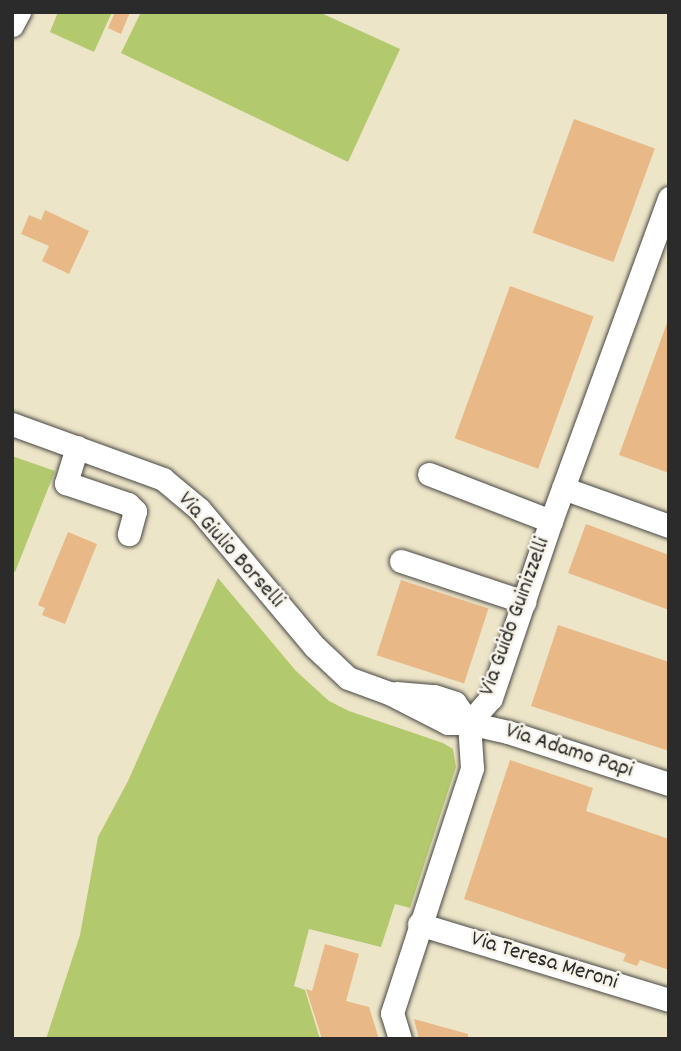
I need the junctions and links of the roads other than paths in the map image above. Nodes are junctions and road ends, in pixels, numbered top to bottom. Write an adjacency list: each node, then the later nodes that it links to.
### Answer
1 (19, 12): 2 (street)
2 (12, 25)
3 (669, 198): 7 (street, Via Guido Guinizzelli)
4 (12, 424): 5 (street, Via Giulio Borselli)
5 (77, 447): 10 (street); 13 (street, Via Giulio Borselli)
6 (429, 474): 8 (street)
7 (563, 488): 8 (street, Via Guido Guinizzelli); 9 (street)
8 (551, 520): 12 (street, Via Guido Guinizzelli)
9 (669, 526)
10 (129, 534)
11 (401, 561): 12 (street)
12 (524, 602): 13 (street, Via Guido Guinizzelli)
13 (469, 723): 14 (street, Via Adamo Papi); 15 (street, Via Guido Guinizzelli)
14 (669, 784)
15 (419, 924): 16 (street, Via Teresa Meroni); 17 (street, Via Guido Guinizzelli)
16 (669, 1000)
17 (400, 1039)

